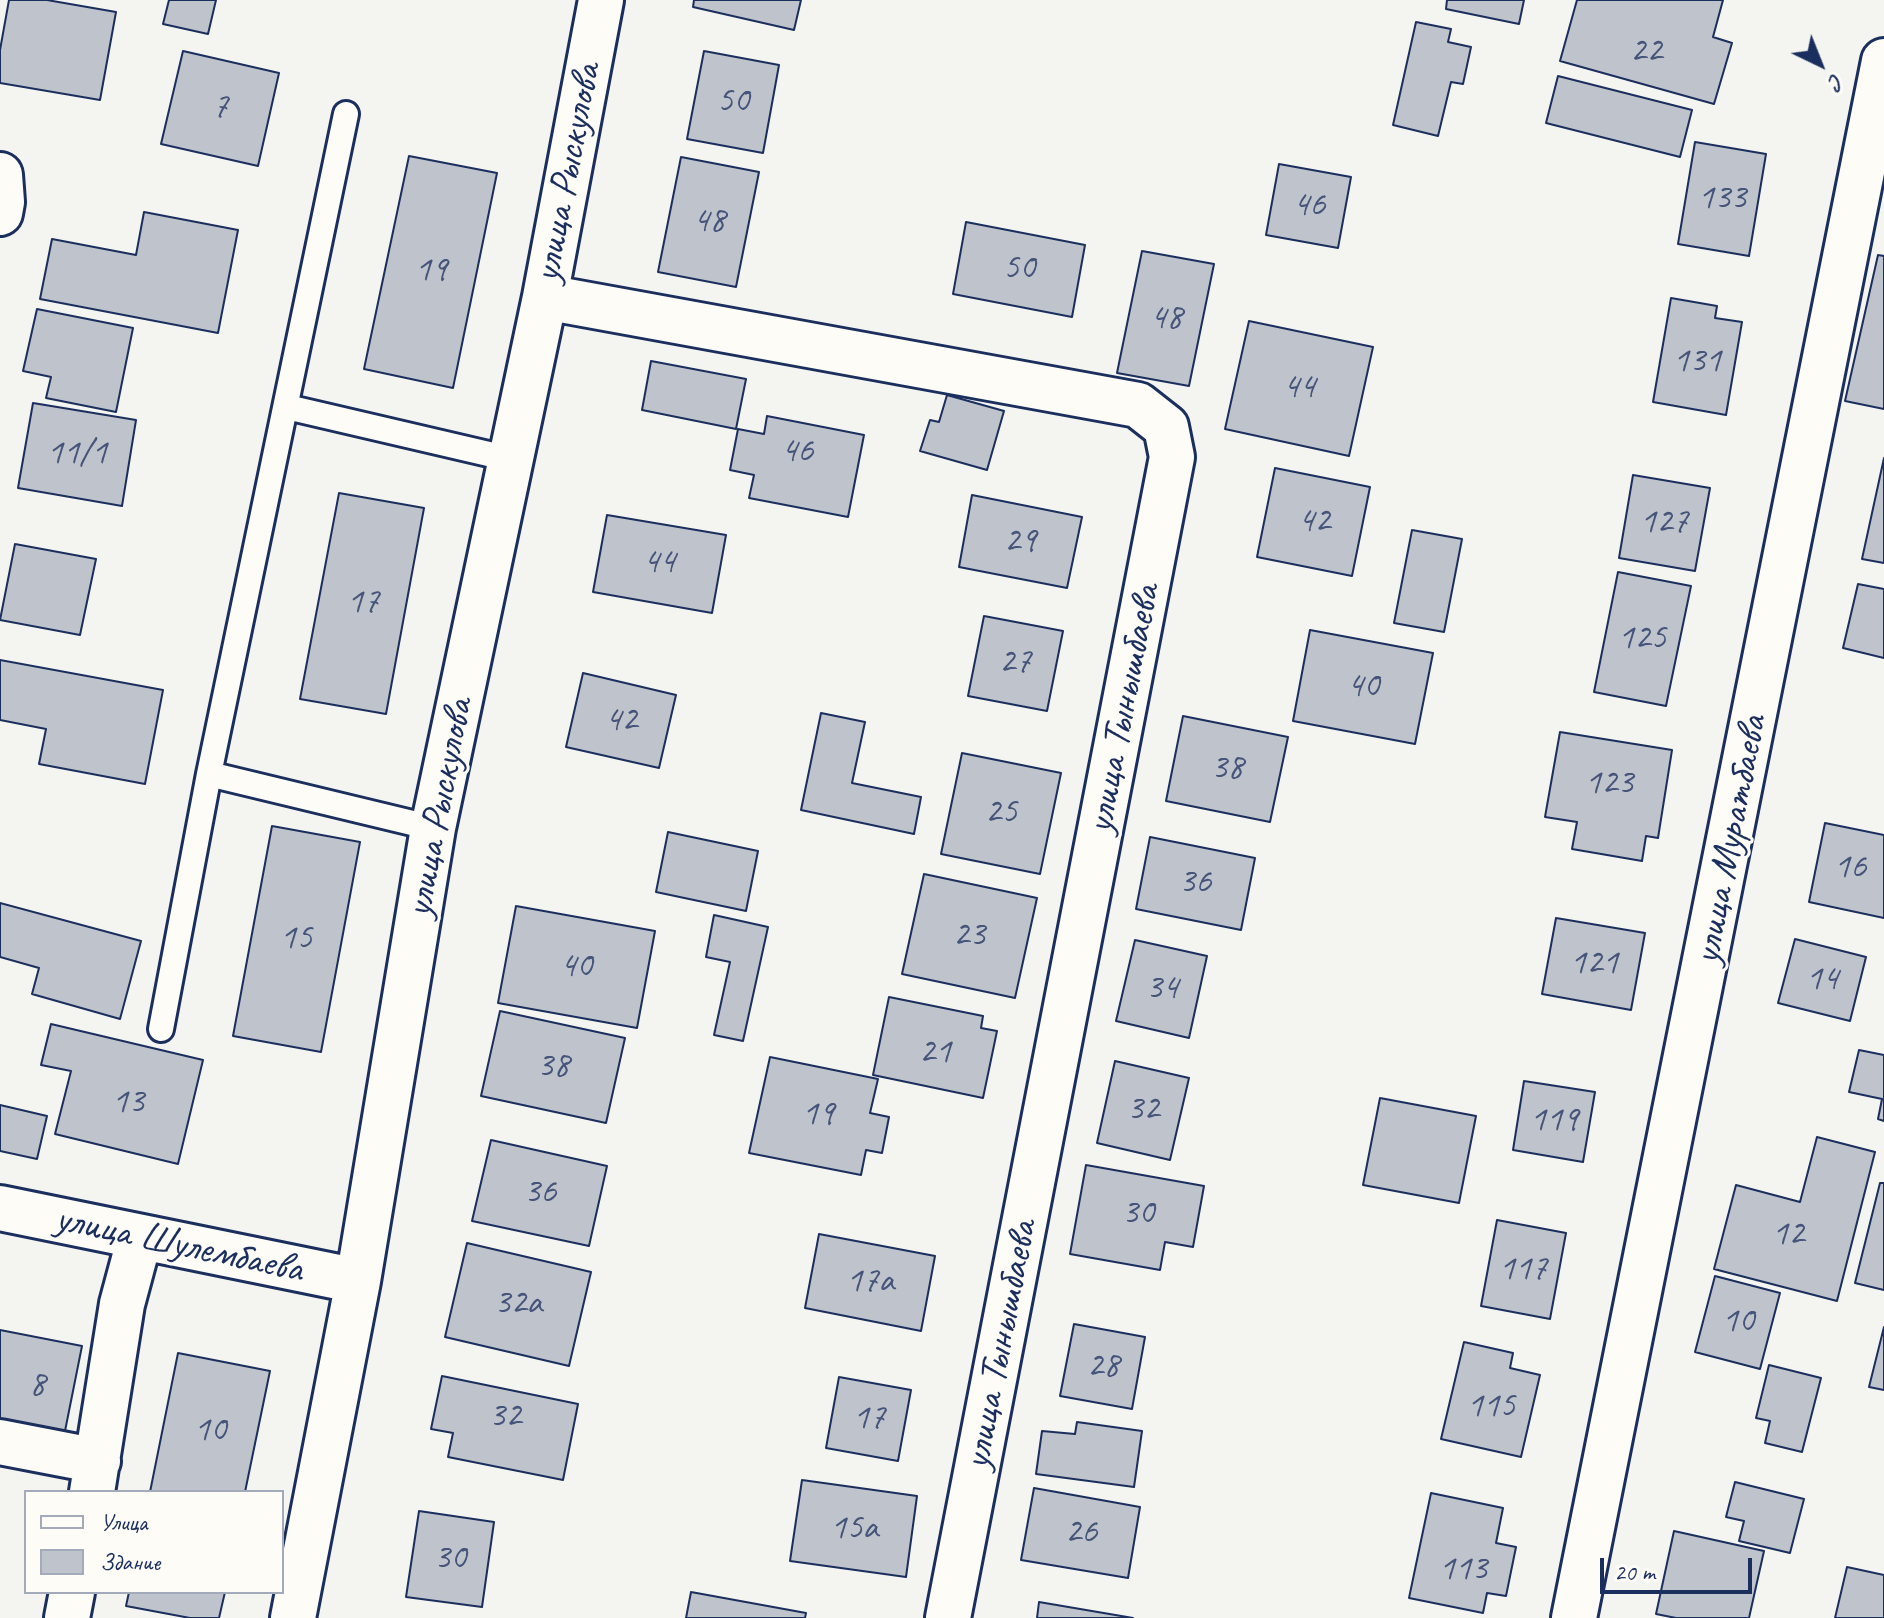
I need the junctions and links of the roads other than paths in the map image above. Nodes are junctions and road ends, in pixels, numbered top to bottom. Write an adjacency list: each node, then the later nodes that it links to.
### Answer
1 (601, 0): 6 (street, улица Рыскулова)
2 (1884, 61): 21 (street, улица Муратбаева)
3 (346, 114): 7 (lane)
4 (0, 175): 5 (street)
5 (0, 213)
6 (545, 297): 8 (street, улица Рыскулова); 20 (street, улица Тынышбаева)
7 (287, 407): 8 (lane); 9 (lane)
8 (510, 459): 10 (street, улица Рыскулова)
9 (209, 774): 10 (lane); 11 (lane)
10 (433, 828): 14 (street, улица Рыскулова)
11 (161, 1029)
12 (0, 1208): 13 (street, улица Шулембаева)
13 (140, 1237): 14 (street, улица Шулембаева); 16 (street)
14 (358, 1281): 19 (street, улица Рыскулова)
15 (0, 1442): 16 (street)
16 (95, 1476)
17 (72, 1594): 18 (street)
18 (67, 1618)
19 (293, 1618)
20 (948, 1618)
21 (1574, 1618)

